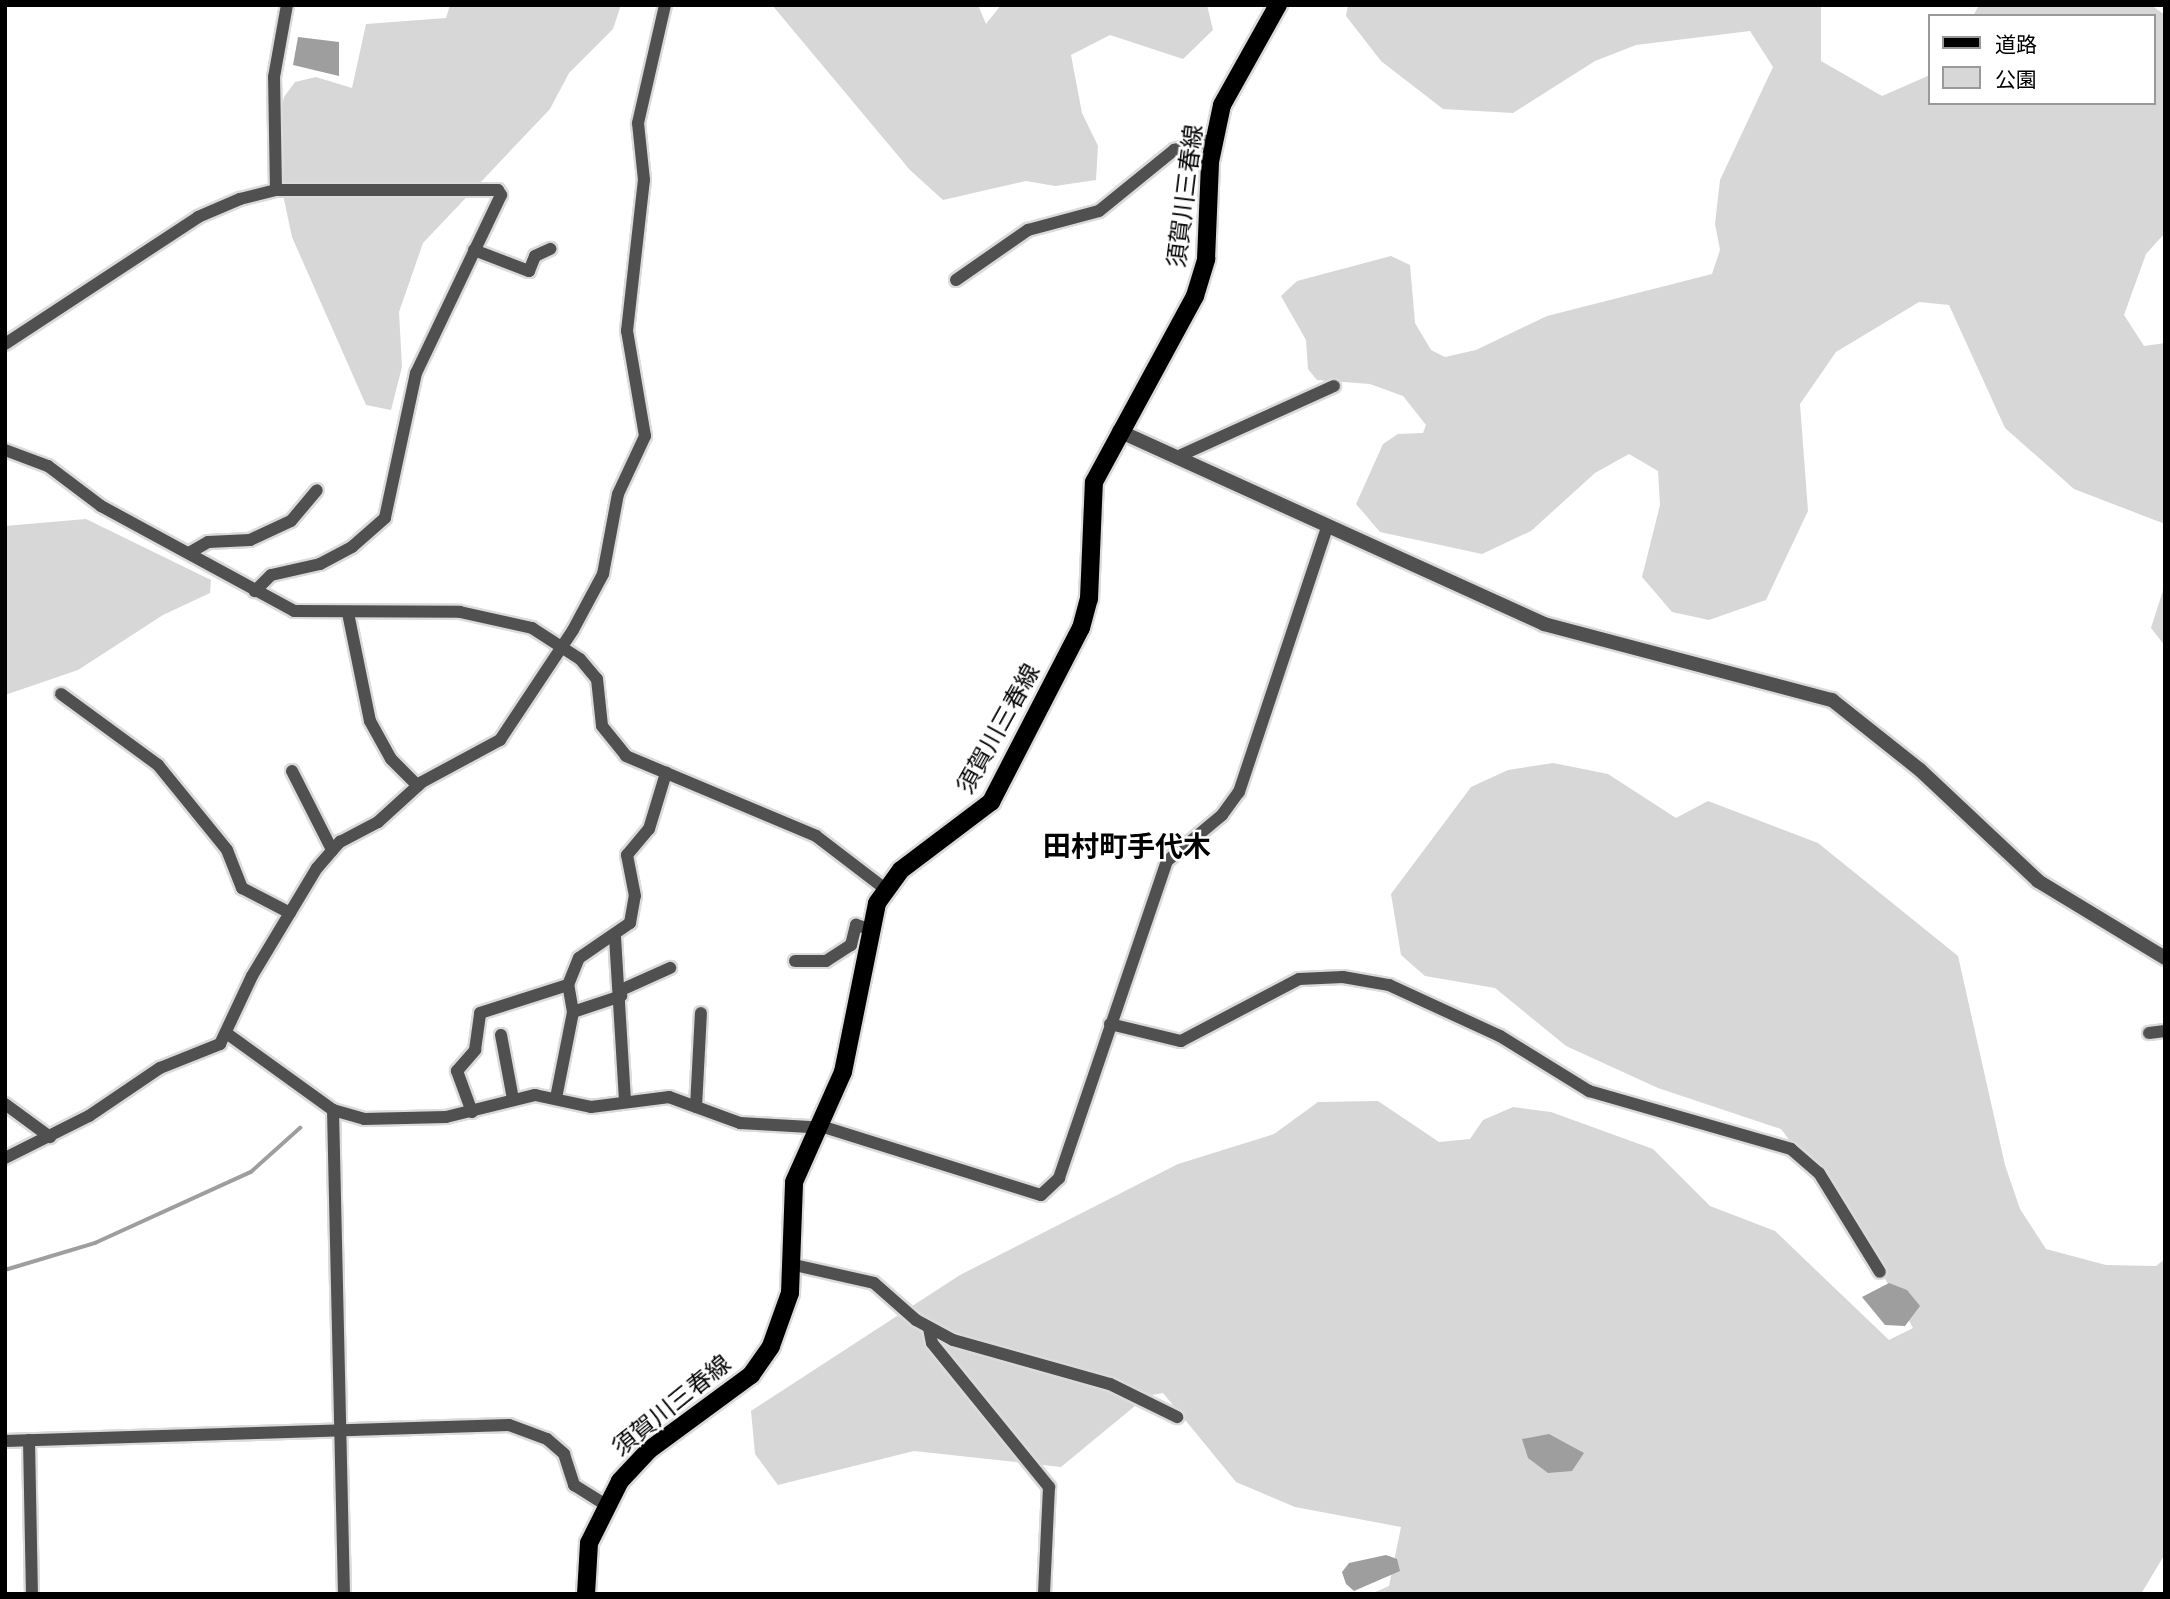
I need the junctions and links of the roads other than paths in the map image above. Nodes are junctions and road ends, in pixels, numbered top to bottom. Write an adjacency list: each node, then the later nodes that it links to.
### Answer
1 (287, 5): 5 (street)
2 (665, 5): 19 (street)
3 (1278, 5): 4 (main road, 須賀川三春線)
4 (1214, 139): 8 (street); 11 (main road, 須賀川三春線)
5 (276, 190): 7 (street); 9 (street)
6 (550, 249): 7 (street)
7 (474, 250): 17 (street)
8 (956, 280)
9 (5, 344)
10 (1334, 386): 13 (street)
11 (1119, 430): 13 (street); 25 (main road, 須賀川三春線)
12 (5, 450): 16 (street)
13 (1179, 456): 15 (street)
14 (317, 490): 16 (street)
15 (1327, 527): 29 (street); 36 (street)
16 (189, 553): 17 (street)
17 (255, 591): 18 (street)
18 (348, 613): 19 (street); 23 (street)
19 (562, 647): 22 (street); 23 (street)
20 (61, 694): 26 (street)
21 (292, 771): 24 (street)
22 (666, 773): 25 (street); 28 (street)
23 (418, 786): 24 (street)
24 (332, 850): 26 (street)
25 (884, 887): 27 (main road, 須賀川三春線)
26 (290, 912): 39 (street)
27 (870, 929): 30 (street); 48 (main road, 須賀川三春線)
28 (615, 937): 32 (street); 33 (street)
29 (2165, 958)
30 (795, 961)
31 (670, 968): 33 (street)
32 (568, 985): 34 (street); 47 (street)
33 (621, 993): 34 (street); 43 (street)
34 (573, 1012): 41 (street)
35 (701, 1013): 45 (street)
36 (1110, 1024): 48 (street); 52 (street)
37 (2165, 1031): 38 (street)
38 (2149, 1033)
39 (229, 1035): 46 (street); 49 (street)
40 (500, 1035): 42 (street)
41 (556, 1098): 42 (street); 43 (street)
42 (513, 1099): 47 (street)
43 (625, 1101): 45 (street)
44 (5, 1104): 49 (street)
45 (696, 1107): 48 (street)
46 (333, 1110): 47 (street); 55 (street)
47 (472, 1112)
48 (817, 1128): 51 (main road, 須賀川三春線)
49 (50, 1137): 50 (street)
50 (5, 1158)
51 (790, 1264): 53 (street); 58 (main road, 須賀川三春線)
52 (1880, 1272)
53 (929, 1328): 54 (street); 62 (street)
54 (1177, 1417)
55 (339, 1430): 56 (street); 58 (street); 60 (street)
56 (29, 1440): 57 (street); 59 (street)
57 (5, 1441)
58 (604, 1504): 61 (main road, 須賀川三春線)
59 (32, 1594)
60 (344, 1594)
61 (586, 1594)
62 (1044, 1594)

